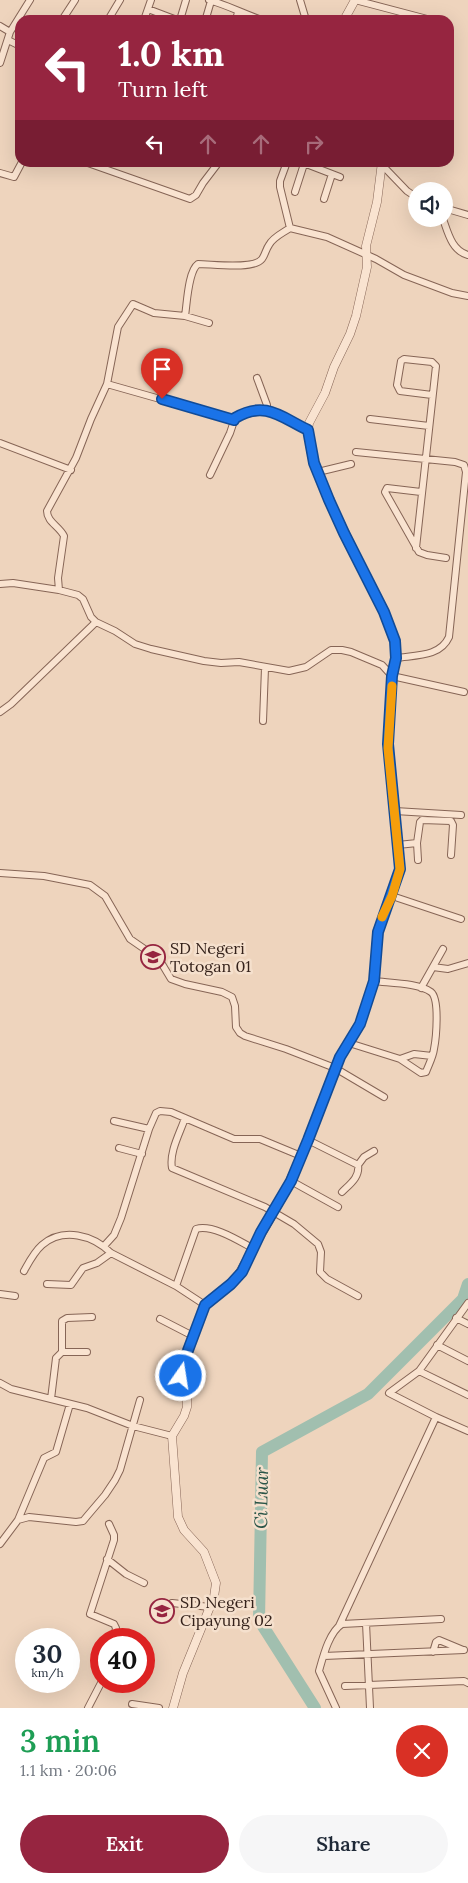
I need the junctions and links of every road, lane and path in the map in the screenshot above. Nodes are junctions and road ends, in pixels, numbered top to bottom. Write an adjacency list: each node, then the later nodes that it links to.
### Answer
1 (30, 0): 11 (street)
2 (75, 0): 12 (street)
3 (120, 0): 13 (street)
4 (151, 0): 9 (street)
5 (186, 0): 16 (street)
6 (210, 0): 10 (street); 17 (street)
7 (300, 0): 20 (street)
8 (355, 0): 21 (street); 22 (street)
9 (148, 8): 14 (street); 15 (street)
10 (238, 12): 18 (street); 19 (street)
11 (21, 15)
12 (65, 15)
13 (111, 15)
14 (146, 15)
15 (166, 15)
16 (180, 15)
17 (207, 15)
18 (237, 15)
19 (247, 15)
20 (304, 15)
21 (347, 15)
22 (412, 15)
23 (15, 24): 25 (street)
24 (0, 26): 25 (street)
25 (10, 32): 26 (street)
26 (8, 40): 27 (street); 28 (street)
27 (15, 44)
28 (1, 60)
29 (19, 167): 37 (street)
30 (100, 167): 31 (street)
31 (216, 167)
32 (285, 167): 46 (street)
33 (302, 167): 40 (street)
34 (314, 167): 38 (street)
35 (382, 167): 48 (street)
36 (385, 167): 41 (street)
37 (0, 173)
38 (332, 174): 39 (street); 42 (street)
39 (340, 177)
40 (295, 192)
41 (408, 192)
42 (324, 199)
43 (453, 211): 44 (street)
44 (468, 215)
45 (445, 227): 47 (street)
46 (290, 228): 48 (street); 50 (street)
47 (468, 255)
48 (368, 256): 49 (street); 59 (street)
49 (468, 296)
50 (185, 316): 51 (street); 53 (street)
51 (209, 323)
52 (257, 378): 55 (street)
53 (107, 384): 57 (street); 65 (street)
54 (432, 394): 54 (street); 58 (street)
55 (267, 410): 57 (street); 59 (street)
56 (370, 419): 58 (street)
57 (234, 420): 67 (street)
58 (429, 426): 62 (street)
59 (308, 430): 66 (street)
60 (0, 443): 65 (street)
61 (356, 452): 62 (street)
62 (425, 458): 64 (street); 68 (street)
63 (351, 464): 66 (street)
64 (466, 466): 76 (street)
65 (71, 470): 74 (street)
66 (318, 472): 76 (street)
67 (210, 475)
68 (421, 492): 69 (street); 70 (street)
69 (404, 525): 70 (street); 71 (street)
70 (418, 526): 71 (street)
71 (416, 548): 72 (street)
72 (446, 558)
73 (0, 584): 74 (street)
74 (59, 590): 75 (street)
75 (96, 622): 77 (street); 80 (street)
76 (396, 658): 78 (street)
77 (265, 668): 78 (street); 81 (street)
78 (392, 676): 79 (street); 82 (street)
79 (464, 692)
80 (0, 712)
81 (263, 721)
82 (395, 811): 83 (street); 85 (street)
83 (461, 815)
84 (418, 843): 85 (street); 86 (street); 87 (street)
85 (398, 845): 89 (street)
86 (451, 855)
87 (418, 860)
88 (0, 873): 99 (street)
89 (392, 896): 90 (street); 94 (street)
90 (461, 920)
91 (443, 950): 93 (street)
92 (465, 964): 93 (street)
93 (433, 967): 95 (street)
94 (374, 981): 95 (street); 96 (street)
95 (421, 988): 97 (street)
96 (349, 1043): 98 (street); 99 (street)
97 (432, 1056): 98 (street); 98 (street)
98 (400, 1059)
99 (335, 1068): 100 (street); 104 (street)
100 (384, 1097)
101 (185, 1118): 103 (street); 108 (street); 113 (street)
102 (114, 1120): 103 (street)
103 (149, 1129): 107 (street)
104 (308, 1140): 108 (street); 109 (street)
105 (119, 1148): 107 (street)
106 (374, 1151): 109 (street)
107 (142, 1154): 114 (street)
108 (301, 1156): 110 (street)
109 (358, 1165): 111 (street)
110 (291, 1181): 112 (street); 113 (street)
111 (342, 1192)
112 (338, 1207)
113 (274, 1212): 115 (street); 122 (street)
114 (104, 1246): 116 (street); 117 (street)
115 (254, 1249): 119 (street); 124 (street)
116 (111, 1253): 118 (street); 119 (street)
117 (24, 1271)
118 (47, 1284)
119 (176, 1286): 124 (street)
120 (0, 1294): 121 (street)
121 (15, 1296)
122 (358, 1296)
123 (468, 1303): 126 (street)
124 (205, 1305): 129 (street)
125 (92, 1317): 131 (street)
126 (456, 1318): 128 (street); 130 (street)
127 (160, 1319): 129 (street)
128 (468, 1324)
129 (193, 1336): 143 (street)
130 (437, 1345): 133 (street); 134 (street)
131 (62, 1352): 132 (street); 137 (street)
132 (87, 1352)
133 (468, 1361)
134 (419, 1371): 136 (street); 140 (street)
135 (0, 1383): 137 (street)
136 (468, 1395)
137 (51, 1399): 139 (street)
138 (140, 1400): 141 (street)
139 (70, 1404): 141 (street); 144 (street)
140 (436, 1417): 142 (street); 153 (street)
141 (133, 1426): 143 (street); 144 (street)
142 (468, 1432)
143 (172, 1436): 150 (street)
144 (18, 1520): 146 (street)
145 (109, 1524): 147 (street)
146 (0, 1544)
147 (107, 1559): 148 (street); 154 (street)
148 (144, 1582)
149 (172, 1604): 150 (street)
150 (210, 1606): 165 (street)
151 (441, 1619): 152 (street)
152 (366, 1623): 153 (street); 156 (street)
153 (339, 1626): 157 (street)
154 (116, 1628)
155 (433, 1652): 156 (street)
156 (368, 1655): 157 (street); 159 (street)
157 (324, 1656): 166 (street)
158 (468, 1683): 159 (street)
159 (369, 1685): 160 (street); 167 (street)
160 (345, 1686)
161 (96, 1693): 163 (street)
162 (132, 1704): 164 (street)
163 (88, 1708)
164 (159, 1708)
165 (173, 1708)
166 (336, 1708)
167 (370, 1708)

